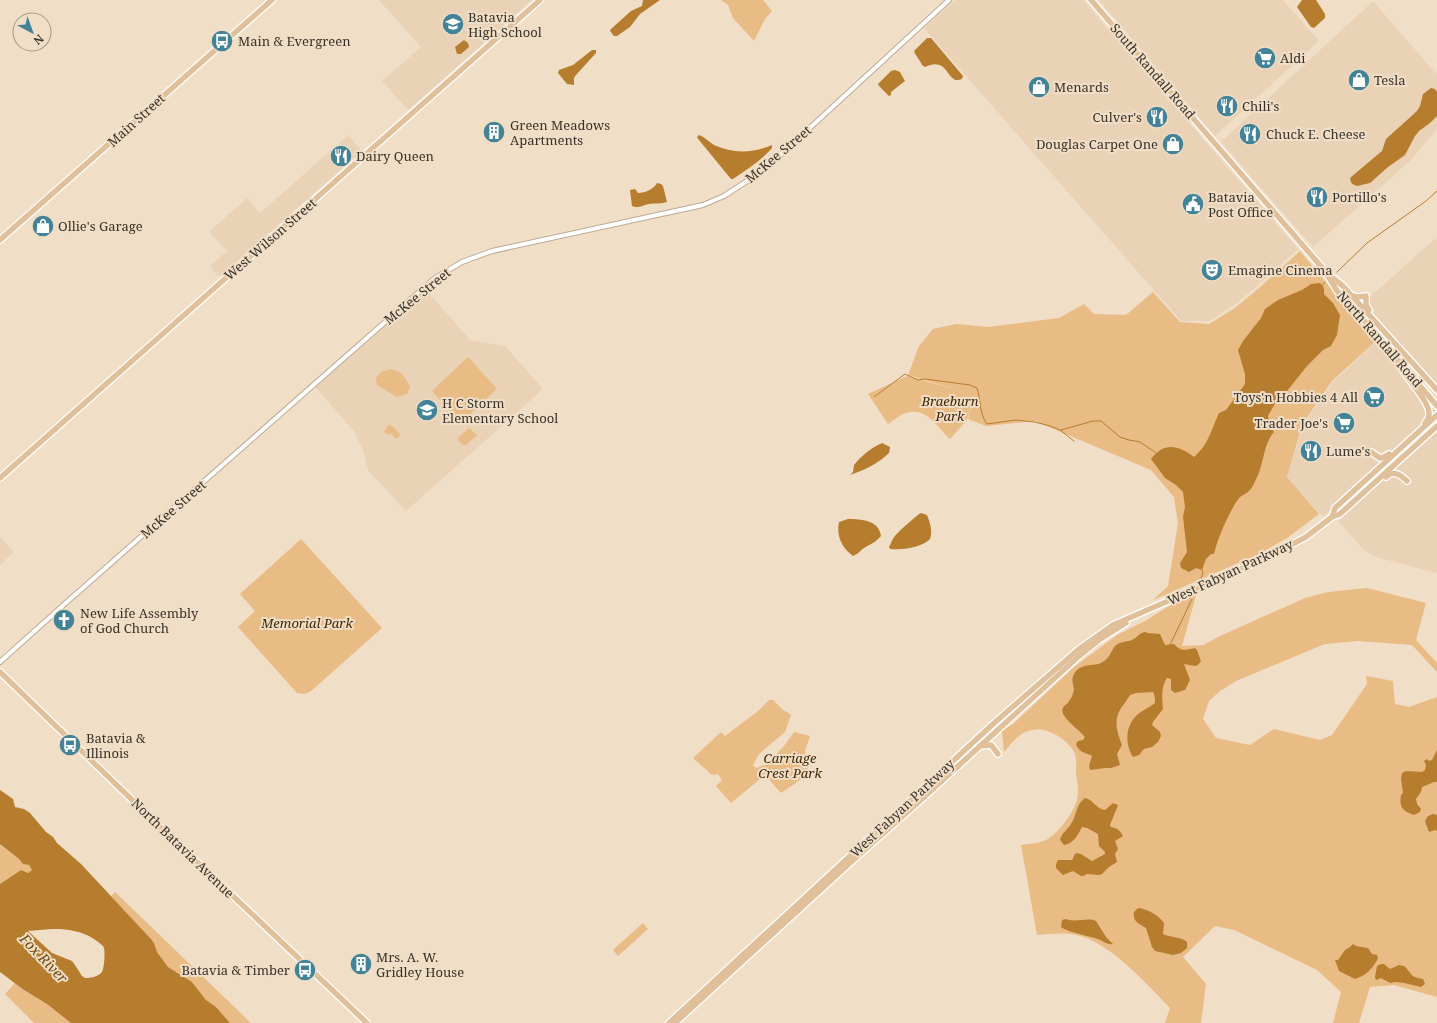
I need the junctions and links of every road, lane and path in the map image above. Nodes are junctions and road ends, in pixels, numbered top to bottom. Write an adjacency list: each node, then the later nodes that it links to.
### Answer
1 (272, 0): 6 (main road, Main Street)
2 (540, 0): 20 (main road, West Wilson Street)
3 (949, 0): 25 (street, McKee Street)
4 (1092, 0): 5 (main road, South Randall Road)
5 (1214, 142): 7 (main road, North Randall Road)
6 (0, 240)
7 (1325, 271): 8 (main road, North Randall Road); 10 (main road, North Randall Road)
8 (1352, 295): 9 (main road, North Randall Road); 9 (main road)
9 (1390, 338): 11 (main road, North Randall Road)
10 (1392, 352): 12 (main road, North Randall Road); 14 (main road)
11 (1436, 388)
12 (1437, 406)
13 (1437, 414): 14 (main road, West Fabyan Parkway)
14 (1424, 426): 16 (main road, West Fabyan Parkway)
15 (1437, 426): 18 (main road, West Fabyan Parkway)
16 (1418, 431): 19 (main road); 23 (main road, West Fabyan Parkway)
17 (1437, 431): 18 (main road)
18 (1422, 440): 22 (main road, West Fabyan Parkway)
19 (1371, 452)
20 (0, 478)
21 (1406, 480): 22 (main road)
22 (1353, 503): 23 (main road, West Fabyan Parkway)
23 (1332, 517): 24 (main road, West Fabyan Parkway)
24 (1147, 610): 27 (main road, West Fabyan Parkway); 30 (main road, West Fabyan Parkway)
25 (0, 662)
26 (0, 672): 29 (main road, North Batavia Avenue)
27 (980, 746): 28 (main road); 31 (main road, West Fabyan Parkway)
28 (998, 754)
29 (367, 1023)
30 (669, 1023)
31 (675, 1023)

